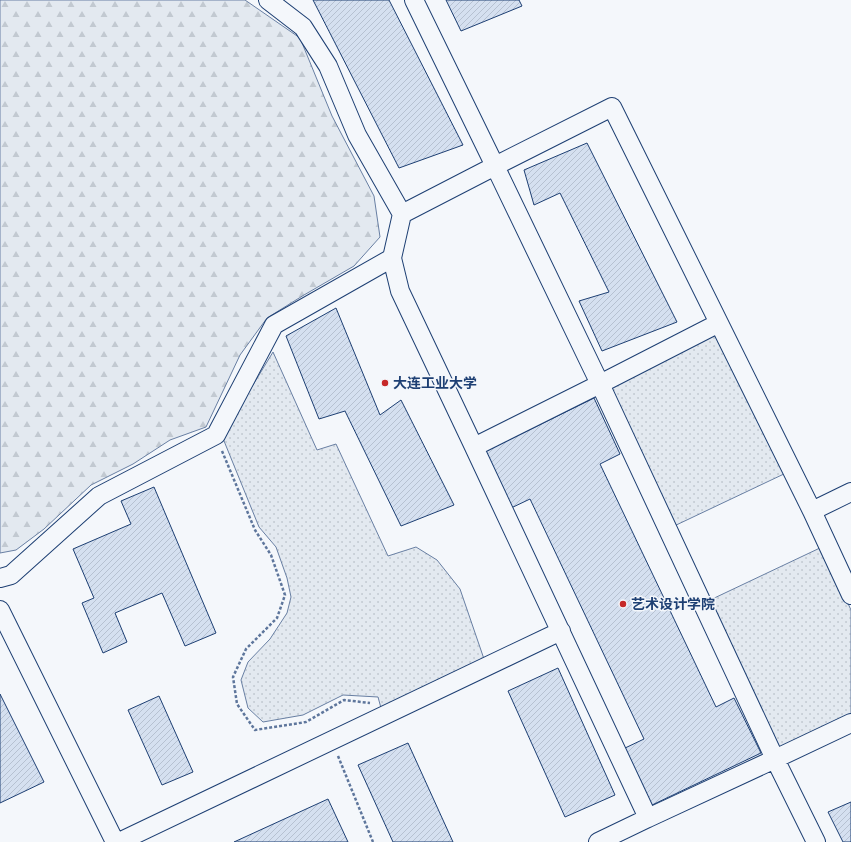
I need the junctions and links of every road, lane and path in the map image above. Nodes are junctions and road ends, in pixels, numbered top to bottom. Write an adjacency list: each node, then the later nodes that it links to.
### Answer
1 (268, 0): 4 (street)
2 (414, 0): 3 (street)
3 (495, 166): 4 (street); 6 (street); 7 (street)
4 (402, 214): 5 (street)
5 (392, 258): 8 (street); 9 (street)
6 (719, 323): 7 (street); 11 (street)
7 (600, 384): 9 (street); 19 (street)
8 (216, 435): 12 (street); 16 (path)
9 (474, 447): 15 (street)
10 (851, 492): 11 (street)
11 (812, 511): 13 (street)
12 (0, 578)
13 (851, 595)
14 (0, 610): 21 (street)
15 (561, 631): 16 (street); 20 (street)
16 (371, 722): 18 (street)
17 (851, 723): 19 (street)
18 (331, 741): 22 (street); 23 (path)
19 (775, 759): 20 (street); 25 (street)
20 (648, 818): 24 (street)
21 (115, 842)
22 (119, 842)
23 (374, 842)
24 (598, 842)
25 (816, 842)

